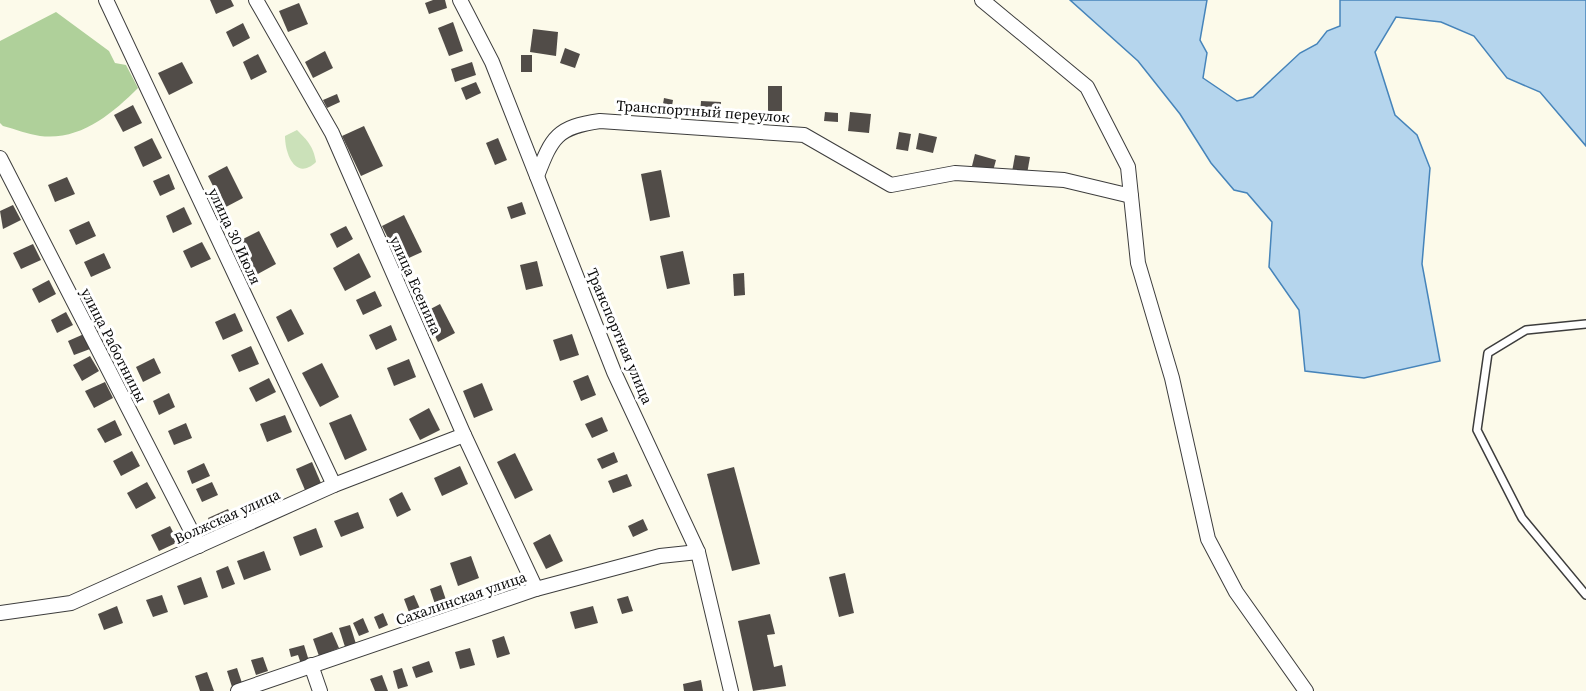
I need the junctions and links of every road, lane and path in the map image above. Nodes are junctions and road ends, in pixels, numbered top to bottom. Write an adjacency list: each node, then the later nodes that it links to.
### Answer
1 (106, 0): 10 (street, улица 30 Июля)
2 (256, 0): 9 (street, улица Есенина)
3 (460, 0): 6 (street, Транспортная улица)
4 (982, 0): 7 (street)
5 (0, 158): 11 (street, улица Работницы)
6 (537, 176): 7 (street, Транспортный переулок); 12 (street, Транспортная улица)
7 (1131, 196): 20 (street)
8 (1586, 324): 14 (lane)
9 (464, 435): 10 (street, Волжская улица); 13 (street, улица Есенина)
10 (334, 485): 11 (street, Волжская улица)
11 (199, 546): 15 (street, Волжская улица)
12 (698, 552): 13 (street, Сахалинская улица); 19 (street, Транспортная улица)
13 (536, 590): 16 (street, Сахалинская улица)
14 (1586, 595)
15 (0, 613)
16 (311, 665): 17 (street, Сахалинская улица); 18 (street)
17 (238, 691)
18 (320, 691)
19 (731, 691)
20 (1306, 691)

